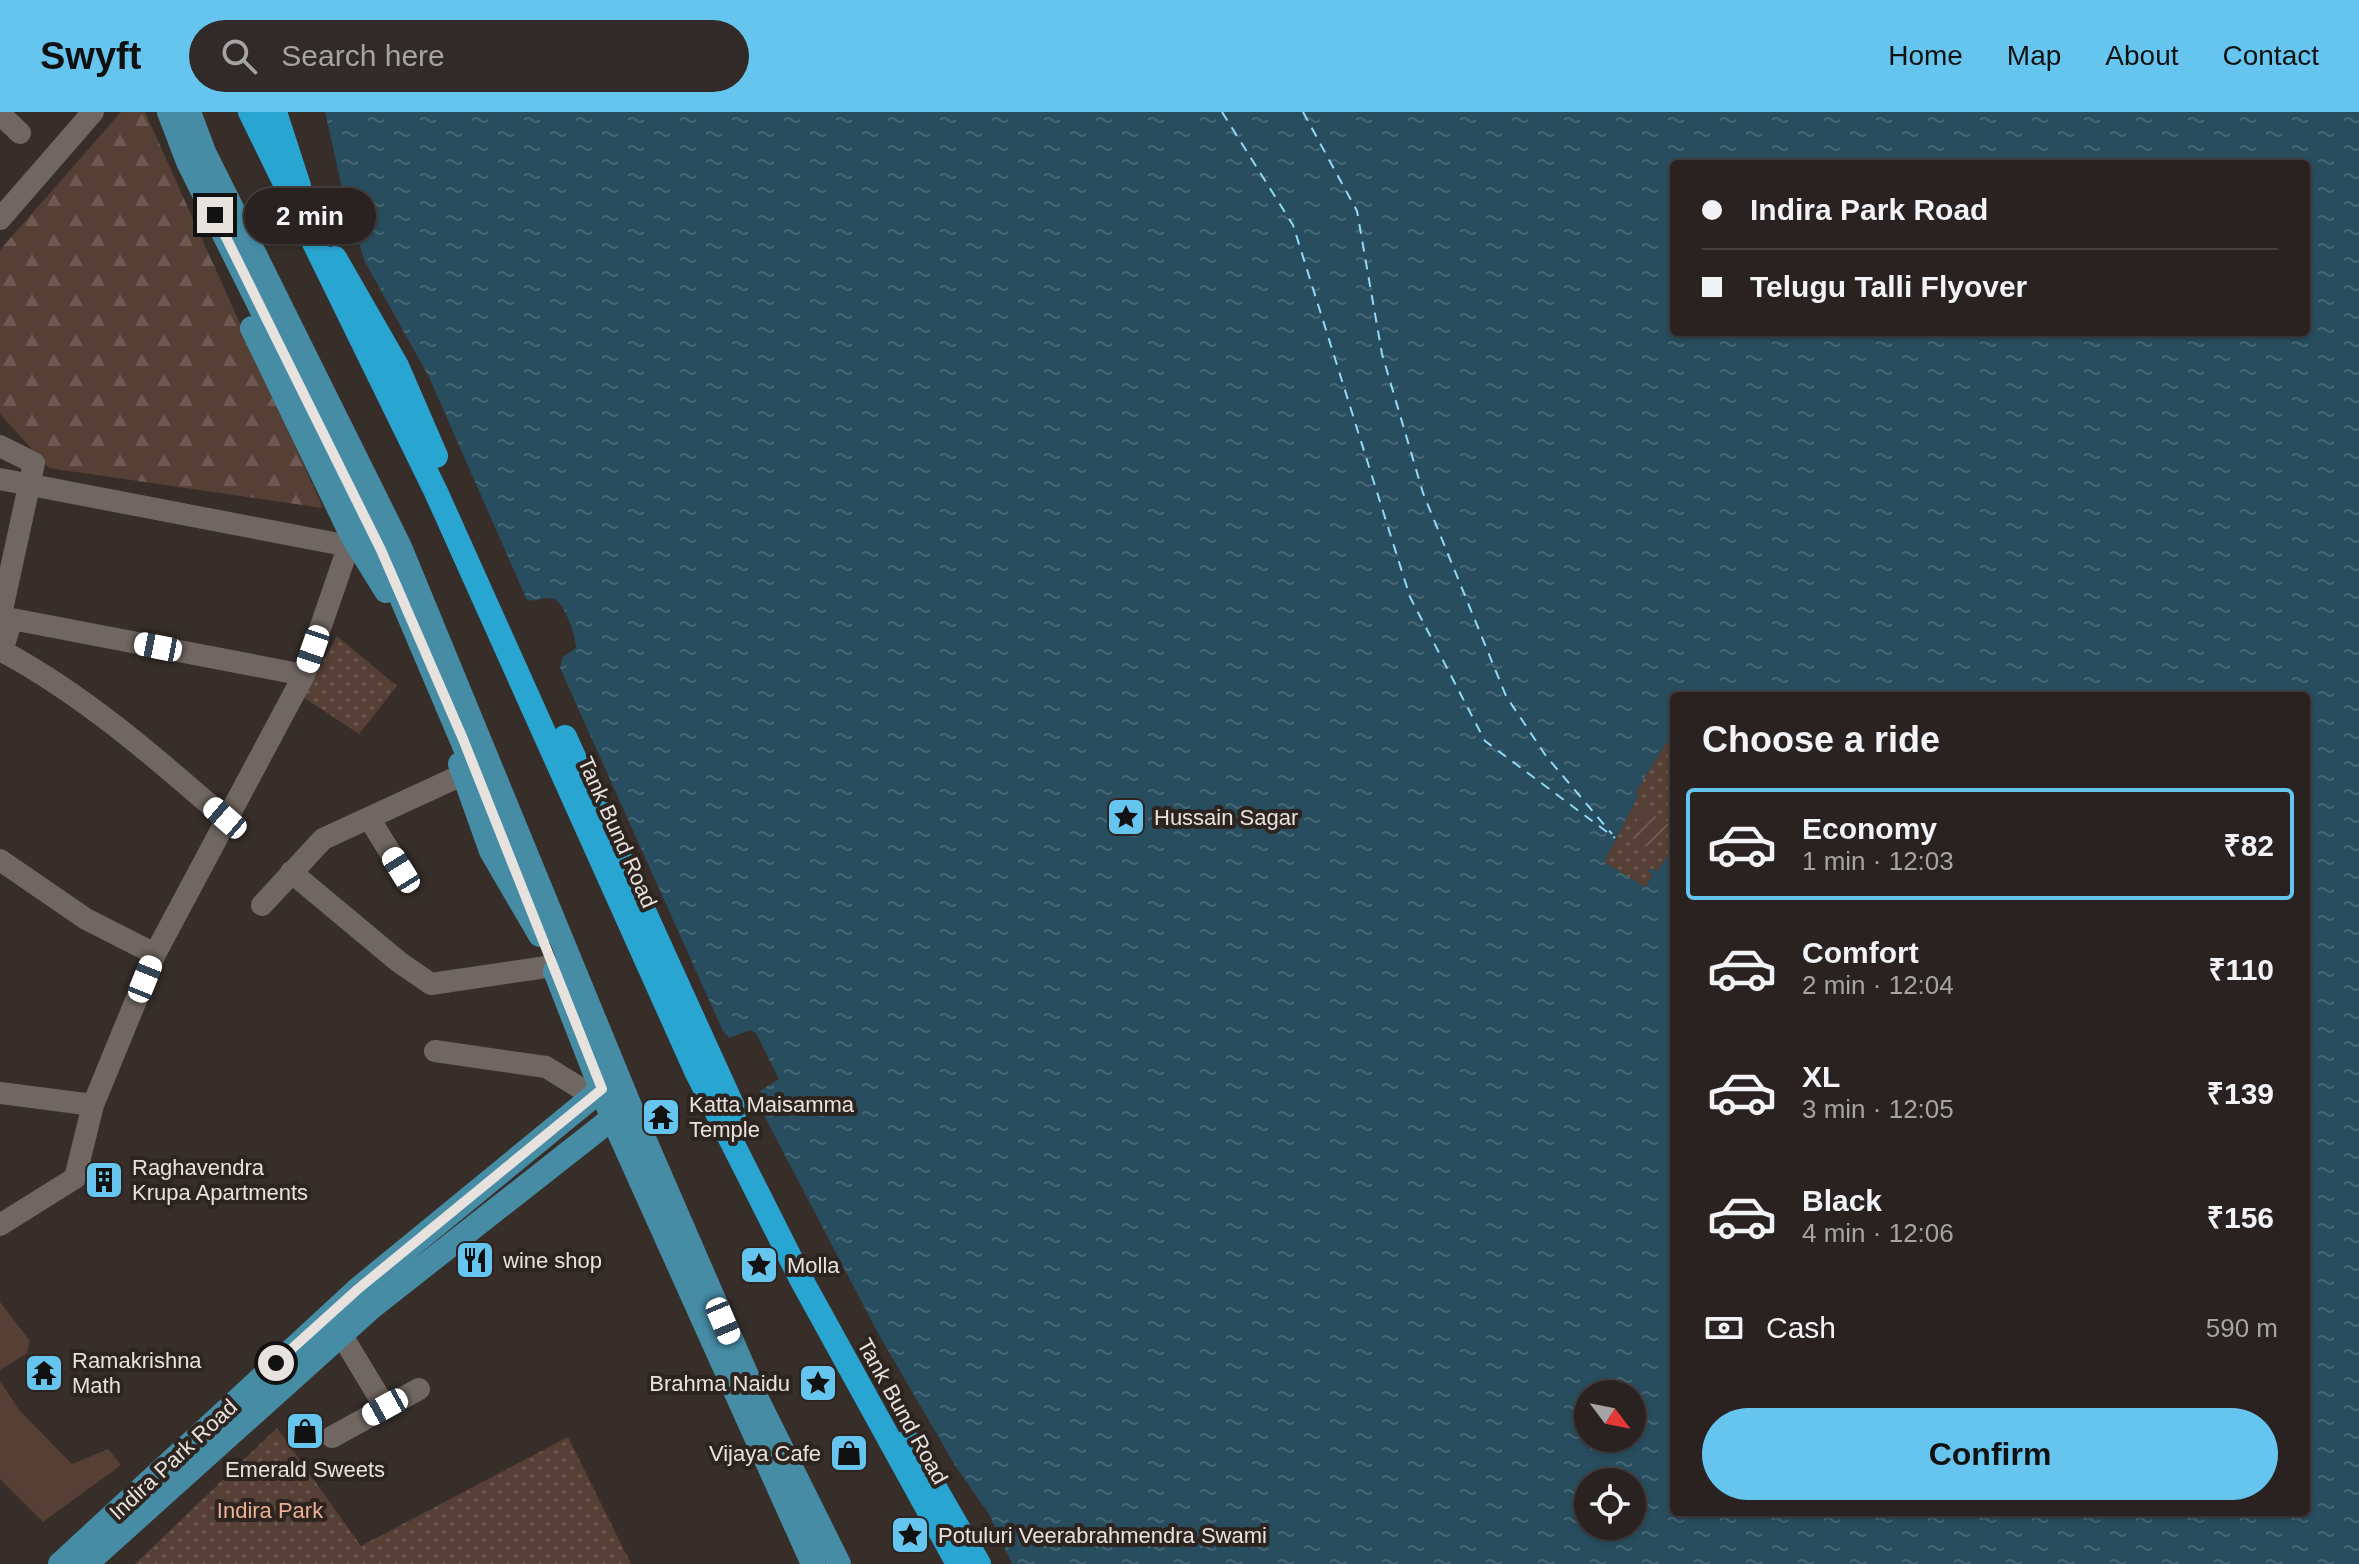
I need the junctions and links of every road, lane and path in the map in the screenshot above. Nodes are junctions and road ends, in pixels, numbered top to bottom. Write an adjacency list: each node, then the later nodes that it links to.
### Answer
1 (93, 112): 9 (street)
2 (153, 112): 13 (main road)
3 (169, 112): 14 (main road)
4 (189, 112): 14 (main road)
5 (250, 112): 41 (highway, Tank Bund Road)
6 (275, 112): 42 (highway)
7 (0, 114): 8 (street)
8 (20, 133)
9 (2, 214)
10 (0, 446): 12 (street)
11 (0, 479): 12 (street)
12 (30, 483): 13 (street); 15 (street)
13 (350, 541): 16 (street); 17 (main road)
14 (391, 548): 24 (main road); 28 (main road)
15 (4, 622): 16 (street); 18 (street)
16 (304, 675): 18 (street)
17 (464, 774): 19 (street); 24 (main road)
18 (225, 818): 25 (street)
19 (369, 818): 21 (street); 22 (street)
20 (0, 860): 25 (street)
21 (401, 870)
22 (291, 872): 23 (street); 26 (street)
23 (262, 905)
24 (540, 935): 26 (main road)
25 (155, 954): 30 (street)
26 (553, 966): 28 (main road)
27 (435, 1051): 28 (street)
28 (605, 1088): 31 (main road); 37 (main road, Indira Park Road)
29 (0, 1093): 30 (street)
30 (93, 1105): 32 (street)
31 (621, 1112): 33 (main road, Indira Park Road); 39 (main road); 40 (main road)
32 (0, 1225)
33 (341, 1334): 35 (street); 38 (main road, Indira Park Road)
34 (419, 1389): 35 (street)
35 (385, 1407): 36 (street)
36 (332, 1437)
37 (60, 1564)
38 (86, 1564)
39 (813, 1564)
40 (839, 1564)
41 (958, 1564)
42 (979, 1564)

